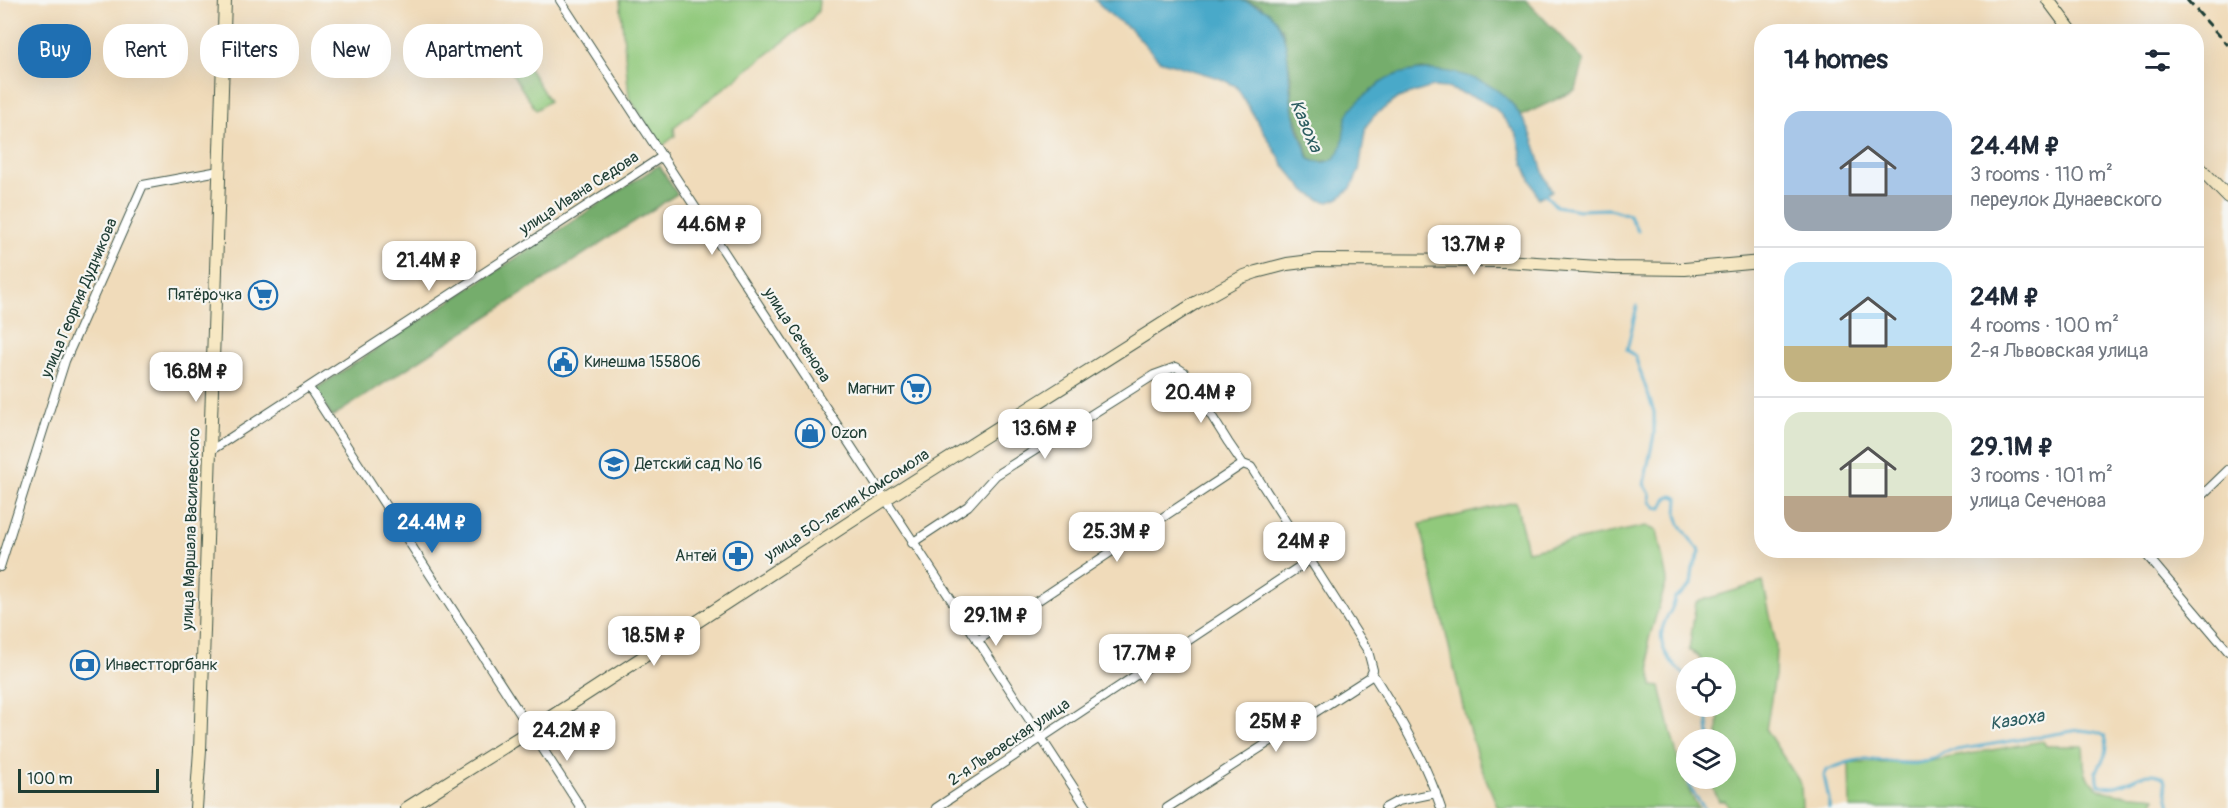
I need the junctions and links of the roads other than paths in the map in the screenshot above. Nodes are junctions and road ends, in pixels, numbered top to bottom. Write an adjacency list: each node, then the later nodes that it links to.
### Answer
1 (225, 0): 6 (main road, улица Маршала Василевского)
2 (560, 0): 5 (street, улица Сеченова)
3 (2048, 0): 4 (main road)
4 (2066, 24)
5 (663, 156): 11 (street, улица Ивана Седова); 15 (street, улица Сеченова)
6 (219, 171): 11 (main road, улица Маршала Василевского); 20 (street, улица Георгия Дудникова)
7 (2204, 172): 8 (main road)
8 (2228, 197)
9 (1754, 263): 15 (main road, улица 50-летия Комсомола)
10 (312, 392): 24 (street)
11 (210, 451): 27 (main road, улица Маршала Василевского)
12 (1243, 464): 17 (street); 19 (street); 21 (street)
13 (2228, 470): 14 (street)
14 (2204, 493)
15 (885, 500): 17 (street, улица Сеченова); 24 (main road, улица 50-летия Комсомола)
16 (1336, 539): 19 (street, 2-я Львовская улица)
17 (912, 543): 21 (street, улица Сеченова)
18 (2151, 558): 22 (street)
19 (1311, 559): 23 (street); 25 (street, 2-я Львовская улица)
20 (1, 562)
21 (977, 641): 25 (street, улица Сеченова)
22 (2228, 651)
23 (1371, 675): 26 (street); 32 (street)
24 (531, 730): 28 (main road, улица 50-летия Комсомола); 29 (street)
25 (1041, 739): 30 (street, 2-я Львовская улица); 31 (street, улица Сеченова)
26 (1436, 793): 33 (street); 34 (street)
27 (196, 808)
28 (407, 808)
29 (581, 808)
30 (936, 808)
31 (1087, 808)
32 (1167, 808)
33 (1385, 808)
34 (1441, 808)

